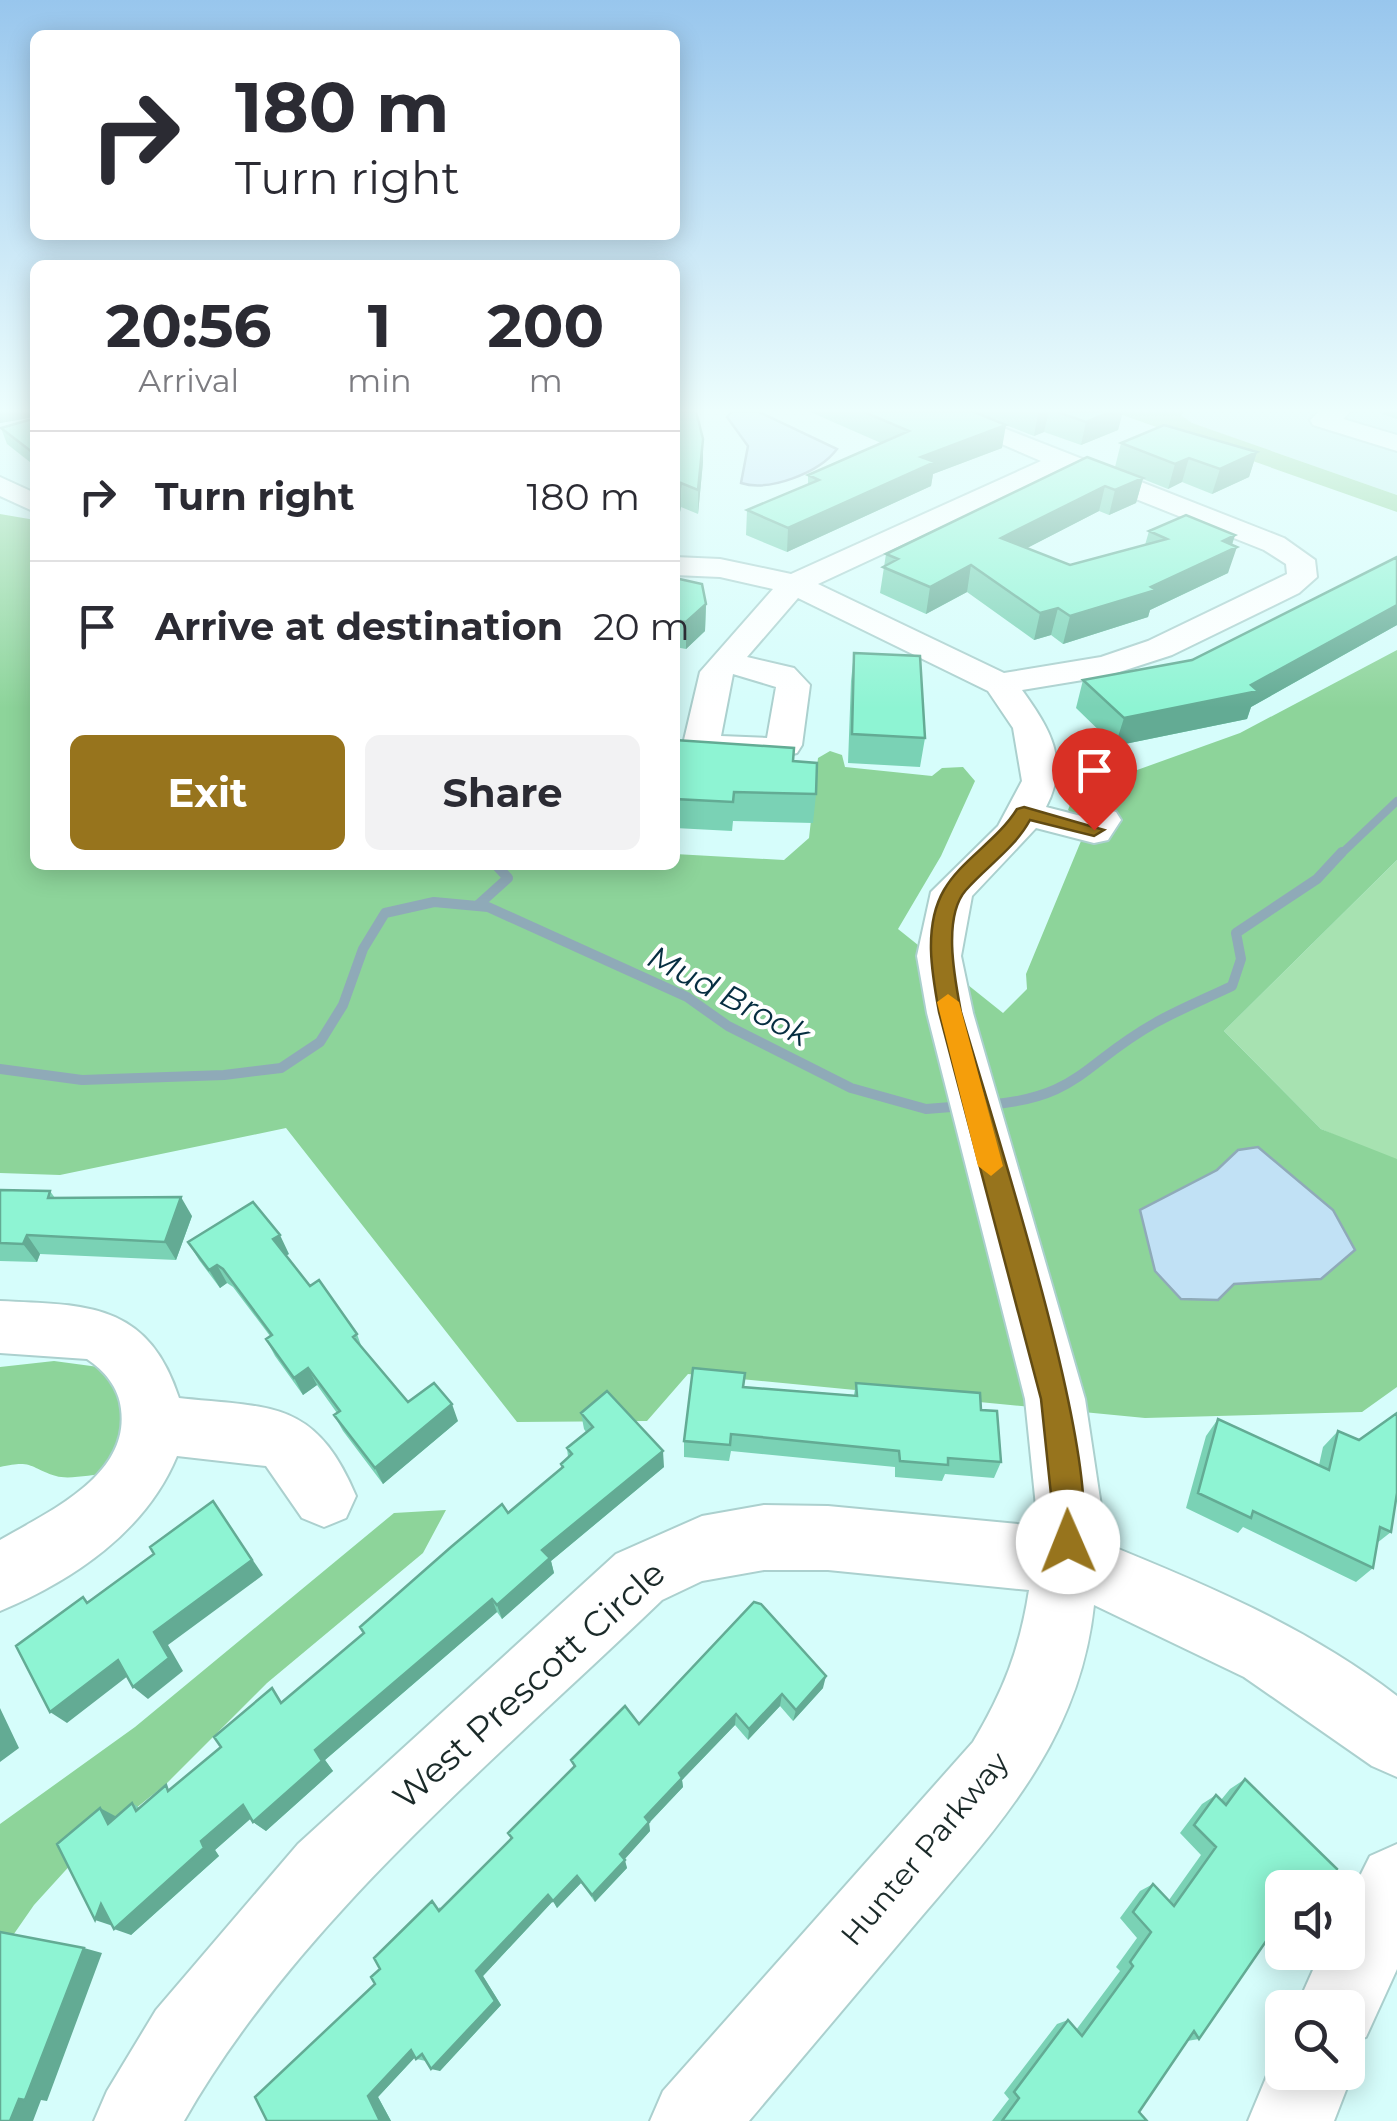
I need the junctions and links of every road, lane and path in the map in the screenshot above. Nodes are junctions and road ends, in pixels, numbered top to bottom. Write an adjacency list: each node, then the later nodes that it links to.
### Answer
1 (955, 510): 4 (street)
2 (1187, 510): 6 (street)
3 (680, 566): 4 (street, Hunter Parkway)
4 (794, 584): 5 (street); 6 (street, Hunter Parkway)
5 (728, 663)
6 (1000, 684): 7 (street, Hunter Parkway)
7 (1024, 813): 8 (street); 12 (street, Hunter Parkway)
8 (1102, 820)
9 (0, 1327): 10 (street)
10 (154, 1424): 11 (street); 13 (street)
11 (324, 1496)
12 (1065, 1564): 14 (street, West Prescott Circle); 18 (street, West Prescott Circle); 19 (street, Hunter Parkway)
13 (0, 1578)
14 (1392, 1720)
15 (1397, 1883): 16 (street)
16 (1346, 1990)
17 (1303, 2090): 20 (street)
18 (137, 2121)
19 (693, 2121)
20 (1291, 2121)

